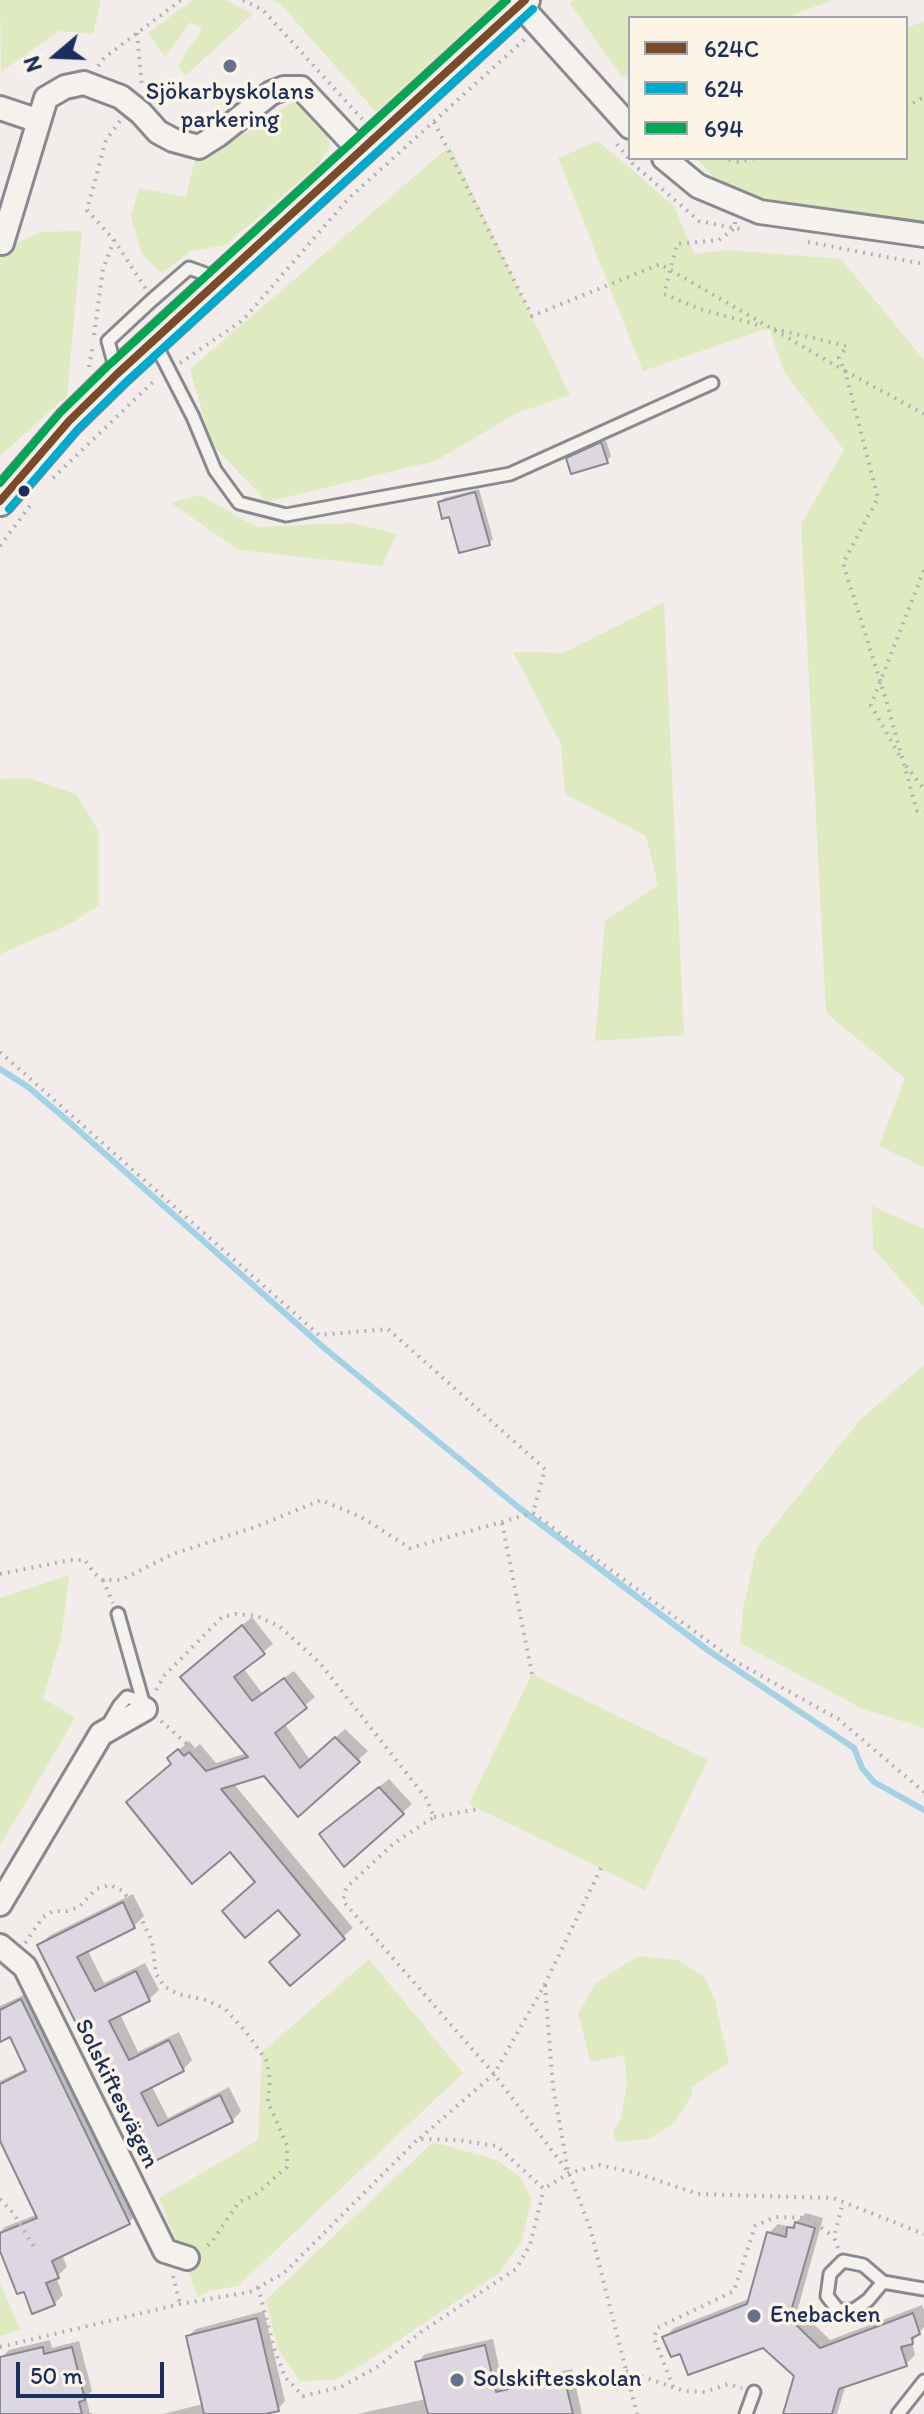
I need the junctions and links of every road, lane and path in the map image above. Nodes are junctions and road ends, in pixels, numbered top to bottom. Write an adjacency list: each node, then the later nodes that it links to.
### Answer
1 (181, 0): 4 (path)
2 (243, 0): 10 (path)
3 (528, 10): 9 (path); 11 (street); 12 (street)
4 (137, 33): 5 (path); 6 (path)
5 (84, 83): 6 (street); 8 (street)
6 (131, 105): 12 (street); 16 (path)
7 (0, 108): 8 (street)
8 (39, 121): 17 (street)
9 (434, 122): 18 (path); 23 (path)
10 (366, 123)
11 (628, 125)
12 (360, 151): 19 (street)
13 (666, 160): 14 (street)
14 (734, 201): 15 (street); 18 (path)
15 (924, 235)
16 (114, 240): 20 (path); 26 (path)
17 (2, 243)
18 (670, 270): 21 (path); 21 (path)
19 (220, 279): 20 (lane); 22 (street)
20 (152, 300): 25 (lane)
21 (768, 327): 24 (path); 24 (path)
22 (154, 341): 23 (lane); 25 (street)
23 (169, 369): 27 (lane); 29 (path)
24 (845, 371): 28 (path); 34 (path)
25 (117, 374): 31 (street)
26 (88, 378)
27 (712, 383)
28 (924, 414)
29 (45, 488)
30 (36, 499): 32 (path)
31 (0, 501)
32 (0, 546)
33 (924, 570): 34 (path)
34 (880, 681): 35 (path); 35 (path)
35 (904, 763): 36 (path); 37 (path)
36 (924, 789)
37 (924, 812)
38 (0, 1052): 39 (path)
39 (533, 1513): 40 (path); 47 (path)
40 (502, 1523): 42 (path); 44 (path)
41 (0, 1574): 42 (path)
42 (103, 1580): 43 (path)
43 (118, 1614): 45 (lane)
44 (532, 1674)
45 (143, 1708): 46 (path); 49 (path); 51 (street)
46 (188, 1745)
47 (924, 1792)
48 (478, 1809): 49 (path)
49 (434, 1817): 54 (path)
50 (601, 1868): 53 (path)
51 (0, 1904)
52 (6, 1952): 63 (street, Solskiftesvägen); 63 (path)
53 (545, 1984): 54 (path); 56 (path)
54 (494, 2074): 55 (path); 56 (path)
55 (418, 2139): 57 (path); 66 (path)
56 (569, 2173): 57 (path); 59 (path); 69 (path)
57 (544, 2189): 66 (path)
58 (0, 2199): 62 (path)
59 (843, 2202): 60 (path); 61 (path)
60 (924, 2234)
61 (834, 2237): 64 (path); 71 (path)
62 (36, 2250)
63 (187, 2258)
64 (843, 2261): 65 (lane); 65 (lane)
65 (883, 2282): 67 (lane)
66 (258, 2287): 68 (path)
67 (924, 2289)
68 (0, 2347)
69 (626, 2371): 71 (path); 73 (path)
70 (924, 2381): 75 (lane)
71 (673, 2387): 72 (path)
72 (754, 2392): 74 (lane)
73 (637, 2414)
74 (746, 2414)
75 (898, 2414)

